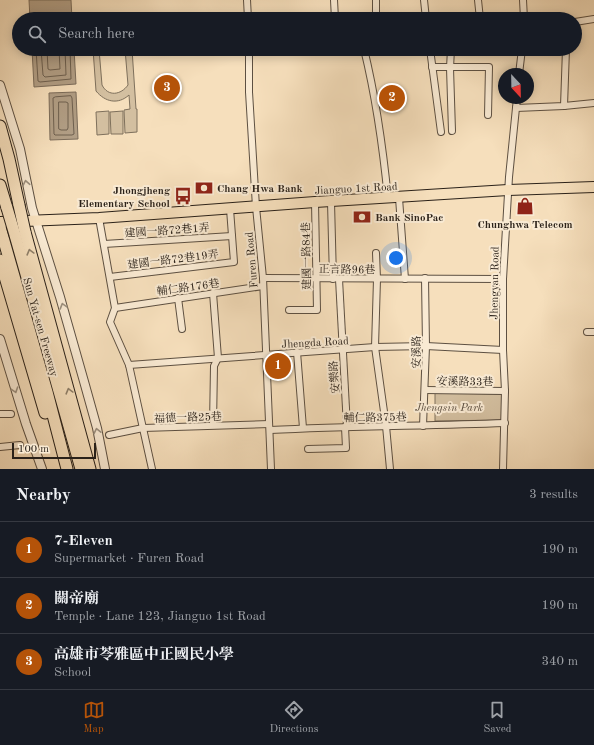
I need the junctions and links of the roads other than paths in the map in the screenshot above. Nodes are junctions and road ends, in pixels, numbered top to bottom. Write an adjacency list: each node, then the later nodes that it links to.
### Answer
1 (247, 0): 7 (street)
2 (334, 0): 8 (street)
3 (376, 0): 9 (street)
4 (424, 0): 10 (street)
5 (478, 0): 11 (street)
6 (523, 0): 12 (street)
7 (248, 12)
8 (335, 12)
9 (376, 12)
10 (425, 12)
11 (479, 12)
12 (524, 12)
13 (594, 18): 14 (street)
14 (582, 21)
15 (249, 56): 40 (street, Furen Road)
16 (366, 56): 37 (street)
17 (431, 56): 21 (street)
18 (451, 56): 22 (street)
19 (521, 56): 23 (street)
20 (566, 56): 27 (street)
21 (432, 67): 22 (street); 32 (street)
22 (450, 68): 29 (street); 31 (street)
23 (520, 68)
24 (0, 85): 43 (street, one-way to 24)
25 (594, 103): 27 (street)
26 (516, 104): 28 (street, Jhengyan Road)
27 (564, 106): 28 (street)
28 (516, 108): 35 (street, Jhengyan Road)
29 (488, 115)
30 (0, 126): 46 (highway, bridge)
31 (452, 131)
32 (441, 132)
33 (0, 185): 46 (highway, Sun Yat-sen Freeway, bridge)
34 (594, 187): 35 (main road, Jianguo 1st Road)
35 (508, 190): 36 (main road, Jianguo 1st Road); 58 (street, Jhengyan Road)
36 (399, 198): 37 (main road, Jianguo 1st Road); 57 (street)
37 (388, 199): 39 (main road, Jianguo 1st Road)
38 (315, 202): 39 (main road, Jianguo 1st Road); 40 (main road, Jianguo 1st Road); 54 (street, 建國一路84巷)
39 (330, 202): 55 (street, 安樂路)
40 (256, 207): 41 (main road, Jianguo 1st Road); 52 (street, Furen Road)
41 (230, 209): 42 (main road, Jianguo 1st Road); 47 (street, 建國一路72巷19弄)
42 (99, 218): 43 (main road, Jianguo 1st Road); 48 (street)
43 (35, 221): 44 (main road, Jianguo 1st Road); 95 (street, one-way to 43)
44 (0, 222)
45 (1, 232): 92 (highway, Sun Yat-sen Freeway)
46 (20, 234): 93 (highway, Sun Yat-sen Freeway); 94 (highway, one-way to 46)
47 (232, 236): 48 (street, 建國一路72巷1弄); 51 (street, 建國一路72巷19弄)
48 (104, 244): 51 (street)
49 (376, 253): 56 (street)
50 (0, 260): 91 (highway)
51 (110, 277): 62 (street)
52 (263, 278): 54 (street, 正言路96巷); 59 (street, Furen Road)
53 (425, 278): 57 (street, 正言路96巷); 58 (street, 正言路96巷); 66 (street, 安溪路)
54 (316, 279): 55 (street, 正言路96巷); 63 (street, 建國一路84巷)
55 (336, 279): 56 (street, 正言路96巷); 69 (street, 安樂路)
56 (377, 279): 57 (street, 正言路96巷); 67 (street)
57 (405, 279)
58 (503, 279): 68 (street, Jhengyan Road)
59 (263, 286): 60 (street, 輔仁路176巷); 71 (street, Furen Road)
60 (213, 293): 61 (street, 輔仁路176巷); 72 (street)
61 (178, 298): 62 (street, 輔仁路176巷); 64 (street)
62 (115, 308): 73 (street)
63 (289, 310)
64 (182, 329)
65 (0, 339): 90 (street, one-way to 90)
66 (426, 346): 67 (street, Jhengda Road); 68 (street, Jhengda Road); 74 (street, 安溪路)
67 (375, 348): 69 (street, Jhengda Road); 80 (street)
68 (503, 350): 75 (street, Jhengyan Road)
69 (343, 351): 70 (street, Jhengda Road); 83 (street, 安樂路)
70 (297, 352): 71 (street, Jhengda Road); 85 (street)
71 (266, 355): 72 (street, Jhengda Road); 82 (street, Furen Road)
72 (218, 358): 73 (street, Jhengda Road); 79 (street)
73 (129, 365): 84 (street)
74 (425, 390): 75 (street, 安溪路33巷); 81 (street, 安溪路)
75 (505, 392): 78 (street, Jhengyan Road)
76 (0, 414): 77 (street)
77 (11, 414)
78 (505, 423): 81 (street, 輔仁路375巷); 99 (street, Jhengyan Road)
79 (213, 425): 82 (street, 福德一路25巷); 84 (street, 福德一路25巷)
80 (386, 426): 81 (street, 輔仁路375巷); 83 (street, 輔仁路375巷); 98 (street)
81 (423, 426)
82 (269, 427): 85 (street, 輔仁路375巷); 97 (street, Furen Road)
83 (346, 427): 85 (street, 輔仁路375巷); 89 (street, 安樂路)
84 (143, 428): 86 (street, 福德一路25巷); 96 (street)
85 (303, 428)
86 (108, 435)
87 (20, 445): 88 (street)
88 (0, 447)
89 (308, 449)
90 (42, 469)
91 (61, 469)
92 (67, 469)
93 (81, 469)
94 (90, 469)
95 (105, 469)
96 (152, 469)
97 (271, 469)
98 (390, 469)
99 (503, 469)

